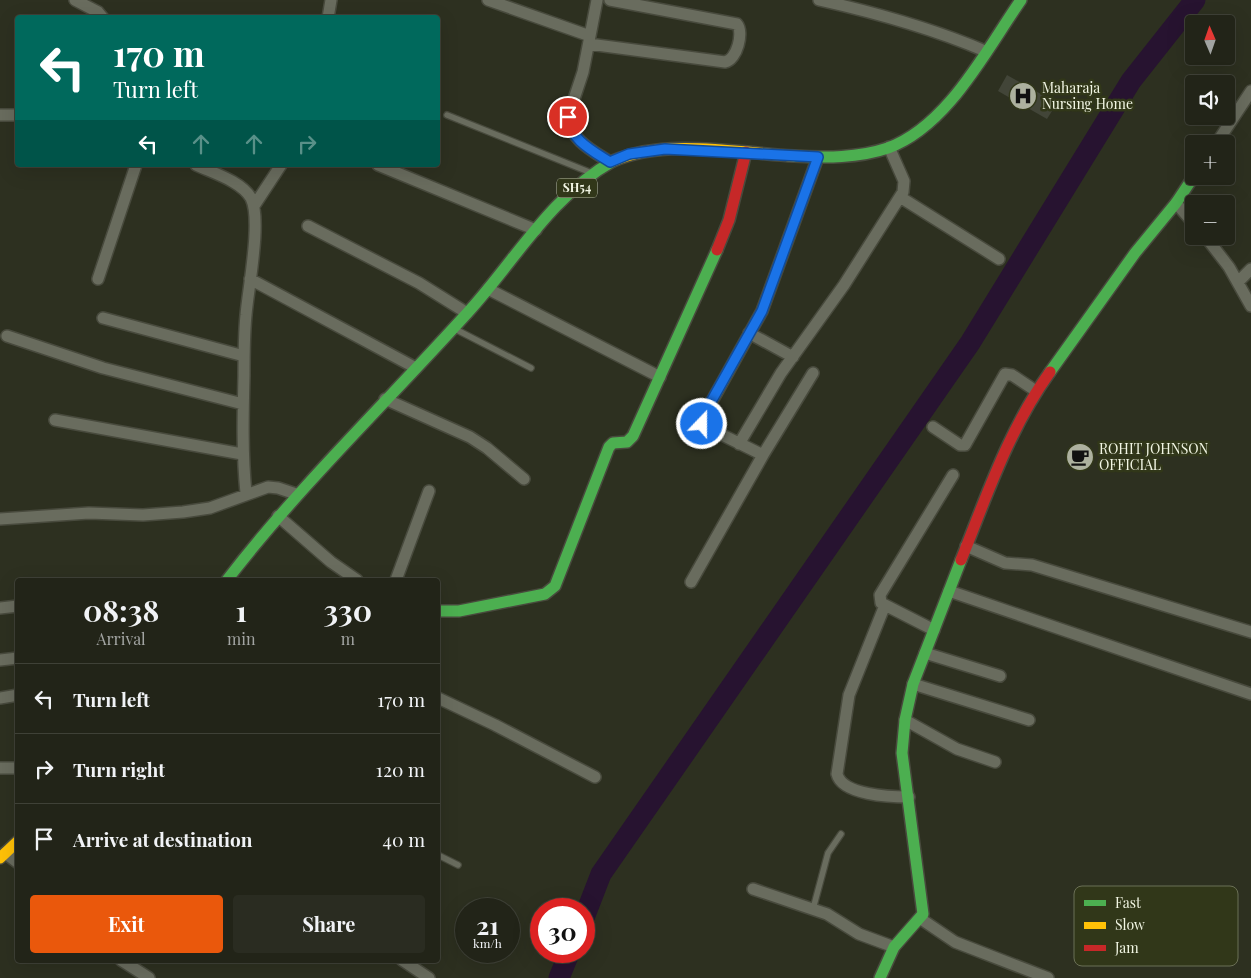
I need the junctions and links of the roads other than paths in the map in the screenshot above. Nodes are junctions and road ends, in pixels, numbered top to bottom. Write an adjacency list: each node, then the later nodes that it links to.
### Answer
1 (75, 0): 8 (street)
2 (331, 0): 9 (street)
3 (488, 0): 10 (street)
4 (597, 0): 10 (street)
5 (610, 0): 10 (street)
6 (819, 0): 11 (street)
7 (1021, 0): 11 (street, SH54)
8 (100, 15)
9 (328, 15)
10 (590, 40): 20 (street)
11 (985, 51): 17 (street, SH54)
12 (1251, 91): 16 (street)
13 (0, 114): 14 (street)
14 (15, 115)
15 (447, 115): 25 (lane)
16 (1222, 135)
17 (889, 147): 19 (street, SH54); 27 (street)
18 (746, 152): 19 (street, SH54); 20 (street, SH54); 51 (street)
19 (818, 157): 44 (street)
20 (610, 162): 25 (street, SH54)
21 (135, 167): 36 (street)
22 (200, 167): 29 (street)
23 (280, 167): 29 (street)
24 (383, 167): 32 (street)
25 (594, 174): 32 (street, SH54)
26 (1188, 185): 28 (street)
27 (900, 197): 34 (street); 47 (street)
28 (1176, 203): 30 (street); 52 (street)
29 (254, 206): 37 (street)
30 (1185, 214)
31 (308, 226): 41 (street)
32 (536, 230): 39 (street, SH54)
33 (1212, 245): 38 (street)
34 (998, 259)
35 (1251, 270): 38 (street)
36 (98, 279)
37 (250, 279): 46 (street); 48 (street)
38 (1238, 282): 40 (street)
39 (488, 289): 41 (street, SH54); 51 (street)
40 (1251, 306)
41 (467, 313): 43 (street, SH54)
42 (103, 318): 46 (street)
43 (454, 328): 48 (street, SH54); 49 (lane)
44 (749, 333): 47 (street); 57 (street)
45 (7, 336): 54 (street)
46 (244, 356): 54 (street)
47 (792, 357): 57 (street)
48 (416, 368): 53 (street, SH54)
49 (531, 368)
50 (813, 373): 59 (street)
51 (660, 377): 76 (street)
52 (1036, 391): 56 (street); 67 (street)
53 (385, 399): 61 (street); 64 (street, SH54)
54 (243, 404): 58 (street)
55 (55, 420): 58 (street)
56 (933, 427)
57 (740, 444): 59 (street)
58 (242, 454): 63 (street)
59 (763, 455): 71 (street)
60 (952, 474): 73 (street)
61 (524, 479)
62 (429, 491): 70 (street)
63 (246, 494): 64 (street); 66 (street)
64 (296, 494): 65 (street, SH54)
65 (278, 516): 68 (street, SH54); 69 (street)
66 (0, 519)
67 (966, 546): 72 (street); 78 (street)
68 (229, 578)
69 (354, 578)
70 (397, 578)
71 (691, 582)
72 (949, 592): 77 (street); 84 (street)
73 (885, 605): 77 (street); 94 (street)
74 (15, 606): 75 (street)
75 (0, 608)
76 (440, 611)
77 (934, 630): 79 (street)
78 (1251, 632)
79 (925, 653): 82 (street); 83 (street)
80 (15, 658): 81 (street)
81 (0, 660)
82 (1000, 676)
83 (913, 684): 88 (street); 89 (street)
84 (1251, 694)
85 (15, 696): 86 (street)
86 (0, 698)
87 (440, 699): 93 (street)
88 (904, 720): 90 (street); 94 (street)
89 (1029, 720)
90 (995, 762)
91 (0, 768): 92 (street)
92 (15, 768)
93 (595, 777)
94 (909, 797): 103 (street)
95 (841, 834): 102 (lane)
96 (15, 844): 97 (street)
97 (2, 856): 99 (street)
98 (440, 856): 100 (lane)
99 (15, 862)
100 (458, 865)
101 (753, 889): 102 (street)
102 (813, 909): 104 (street)
103 (921, 919): 104 (street); 110 (street)
104 (894, 947): 109 (street)
105 (126, 963): 107 (street)
106 (406, 963): 108 (street)
107 (149, 978)
108 (429, 978)
109 (880, 978)
110 (1048, 978)

